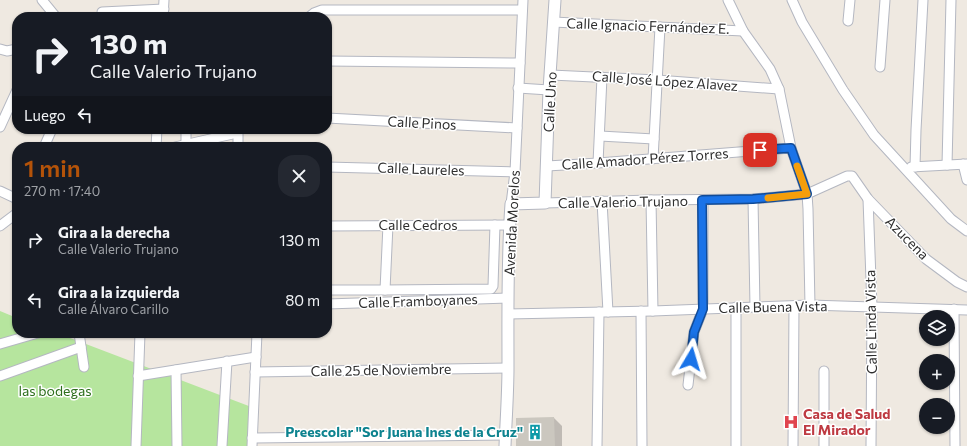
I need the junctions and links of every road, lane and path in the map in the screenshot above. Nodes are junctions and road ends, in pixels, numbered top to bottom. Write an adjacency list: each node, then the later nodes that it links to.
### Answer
1 (42, 0): 12 (street)
2 (523, 0): 11 (street, Avenida Morelos)
3 (555, 0): 15 (street, Calle Uno)
4 (728, 0): 18 (street)
5 (792, 0): 46 (street)
6 (850, 0): 16 (street)
7 (885, 0): 23 (street)
8 (923, 0): 45 (street)
9 (951, 0): 42 (street)
10 (164, 9): 13 (street)
11 (522, 10): 14 (street); 22 (street, Avenida Morelos)
12 (52, 12)
13 (102, 12)
14 (317, 12)
15 (554, 22): 17 (street, Calle Ignacio Fernández E.); 24 (street, Calle Uno)
16 (848, 22)
17 (660, 27): 18 (street, Calle Ignacio Fernández E.); 26 (street)
18 (743, 30): 28 (street)
19 (0, 49): 20 (street)
20 (12, 50)
21 (332, 61): 22 (street)
22 (520, 63): 27 (street, Avenida Morelos)
23 (880, 67)
24 (551, 74): 25 (street, Calle José López Alavez); 29 (street, Calle Uno)
25 (602, 77): 26 (street, Calle José López Alavez); 35 (street)
26 (657, 80): 28 (street, Calle José López Alavez); 36 (street)
27 (518, 88): 29 (street); 33 (street, Avenida Morelos)
28 (779, 89): 38 (street)
29 (549, 90): 43 (street, Calle Uno)
30 (12, 101): 32 (street)
31 (332, 118): 33 (street, Calle Pinos)
32 (0, 127)
33 (517, 128): 47 (street, Avenida Morelos)
34 (227, 134): 37 (street)
35 (600, 136): 36 (street); 40 (street)
36 (654, 139): 39 (street)
37 (197, 142)
38 (791, 148): 39 (street, Calle Amador Pérez Torres); 51 (street)
39 (653, 159): 40 (street, Calle Amador Pérez Torres)
40 (598, 163): 43 (street, Calle Amador Pérez Torres)
41 (965, 164): 42 (street); 49 (street)
42 (947, 165): 45 (street)
43 (547, 166): 58 (street, Calle Uno)
44 (332, 167): 47 (street, Calle Laureles)
45 (915, 167): 46 (street)
46 (904, 168): 66 (street)
47 (515, 172): 59 (street, Avenida Morelos)
48 (854, 180): 51 (street, Calle Valerio Trujano); 54 (street, Azucena)
49 (967, 180)
50 (0, 191): 52 (street)
51 (807, 194): 53 (street, Calle Valerio Trujano); 72 (street)
52 (12, 197)
53 (753, 199): 56 (street, Calle Valerio Trujano); 76 (street)
54 (868, 199): 67 (street, Azucena); 74 (street, Calle Linda Vista)
55 (651, 200): 56 (street, Calle Valerio Trujano); 57 (street, Calle Valerio Trujano); 81 (street)
56 (702, 200): 77 (street)
57 (602, 201): 58 (street, Calle Valerio Trujano); 82 (street)
58 (545, 203): 59 (street, Calle Valerio Trujano)
59 (512, 204): 62 (street, Avenida Morelos)
60 (12, 217): 63 (street)
61 (495, 225): 62 (street, Calle Cedros); 65 (street, Calle Cedros); 69 (street)
62 (510, 225): 70 (street, Avenida Morelos)
63 (0, 226)
64 (332, 226): 65 (street, Calle Cedros)
65 (388, 226): 69 (street)
66 (967, 230)
67 (967, 287)
68 (332, 290): 69 (street)
69 (386, 290)
70 (508, 298): 71 (street, Calle Framboyanes); 83 (street, Avenida Morelos)
71 (332, 304)
72 (810, 305): 73 (street, Calle Buena Vista); 74 (street, Calle Buena Vista)
73 (794, 306): 76 (street, Calle Buena Vista); 108 (street)
74 (872, 306): 78 (street, Calle Buena Vista); 110 (street, Calle Linda Vista)
75 (736, 307): 76 (street, Calle Buena Vista); 77 (street, Calle Buena Vista); 107 (street)
76 (755, 307)
77 (703, 309): 81 (street, Calle Buena Vista); 99 (street)
78 (954, 309): 79 (street, Calle Buena Vista); 111 (street)
79 (967, 310)
80 (641, 311): 81 (street, Calle Buena Vista); 82 (street, Calle Buena Vista); 106 (street)
81 (653, 311)
82 (603, 312): 83 (street, Calle Buena Vista); 105 (street)
83 (508, 314): 93 (street, Avenida Morelos)
84 (21, 338): 88 (street)
85 (80, 338): 89 (street)
86 (140, 338): 98 (street)
87 (257, 338): 90 (street)
88 (0, 344)
89 (81, 347): 92 (street); 97 (street)
90 (256, 357): 91 (street); 96 (street)
91 (227, 361): 94 (street); 104 (street)
92 (84, 367)
93 (508, 368): 96 (street, Calle 25 de Noviembre); 100 (street, Avenida Morelos)
94 (176, 370): 98 (street); 103 (street)
95 (824, 371): 109 (street)
96 (255, 372): 101 (street)
97 (0, 376)
98 (138, 376): 102 (street)
99 (688, 385)
100 (505, 440): 101 (street)
101 (252, 442)
102 (136, 446)
103 (177, 446)
104 (222, 446)
105 (597, 446)
106 (642, 446)
107 (736, 446)
108 (793, 446)
109 (824, 446)
110 (871, 446)
111 (955, 446)

